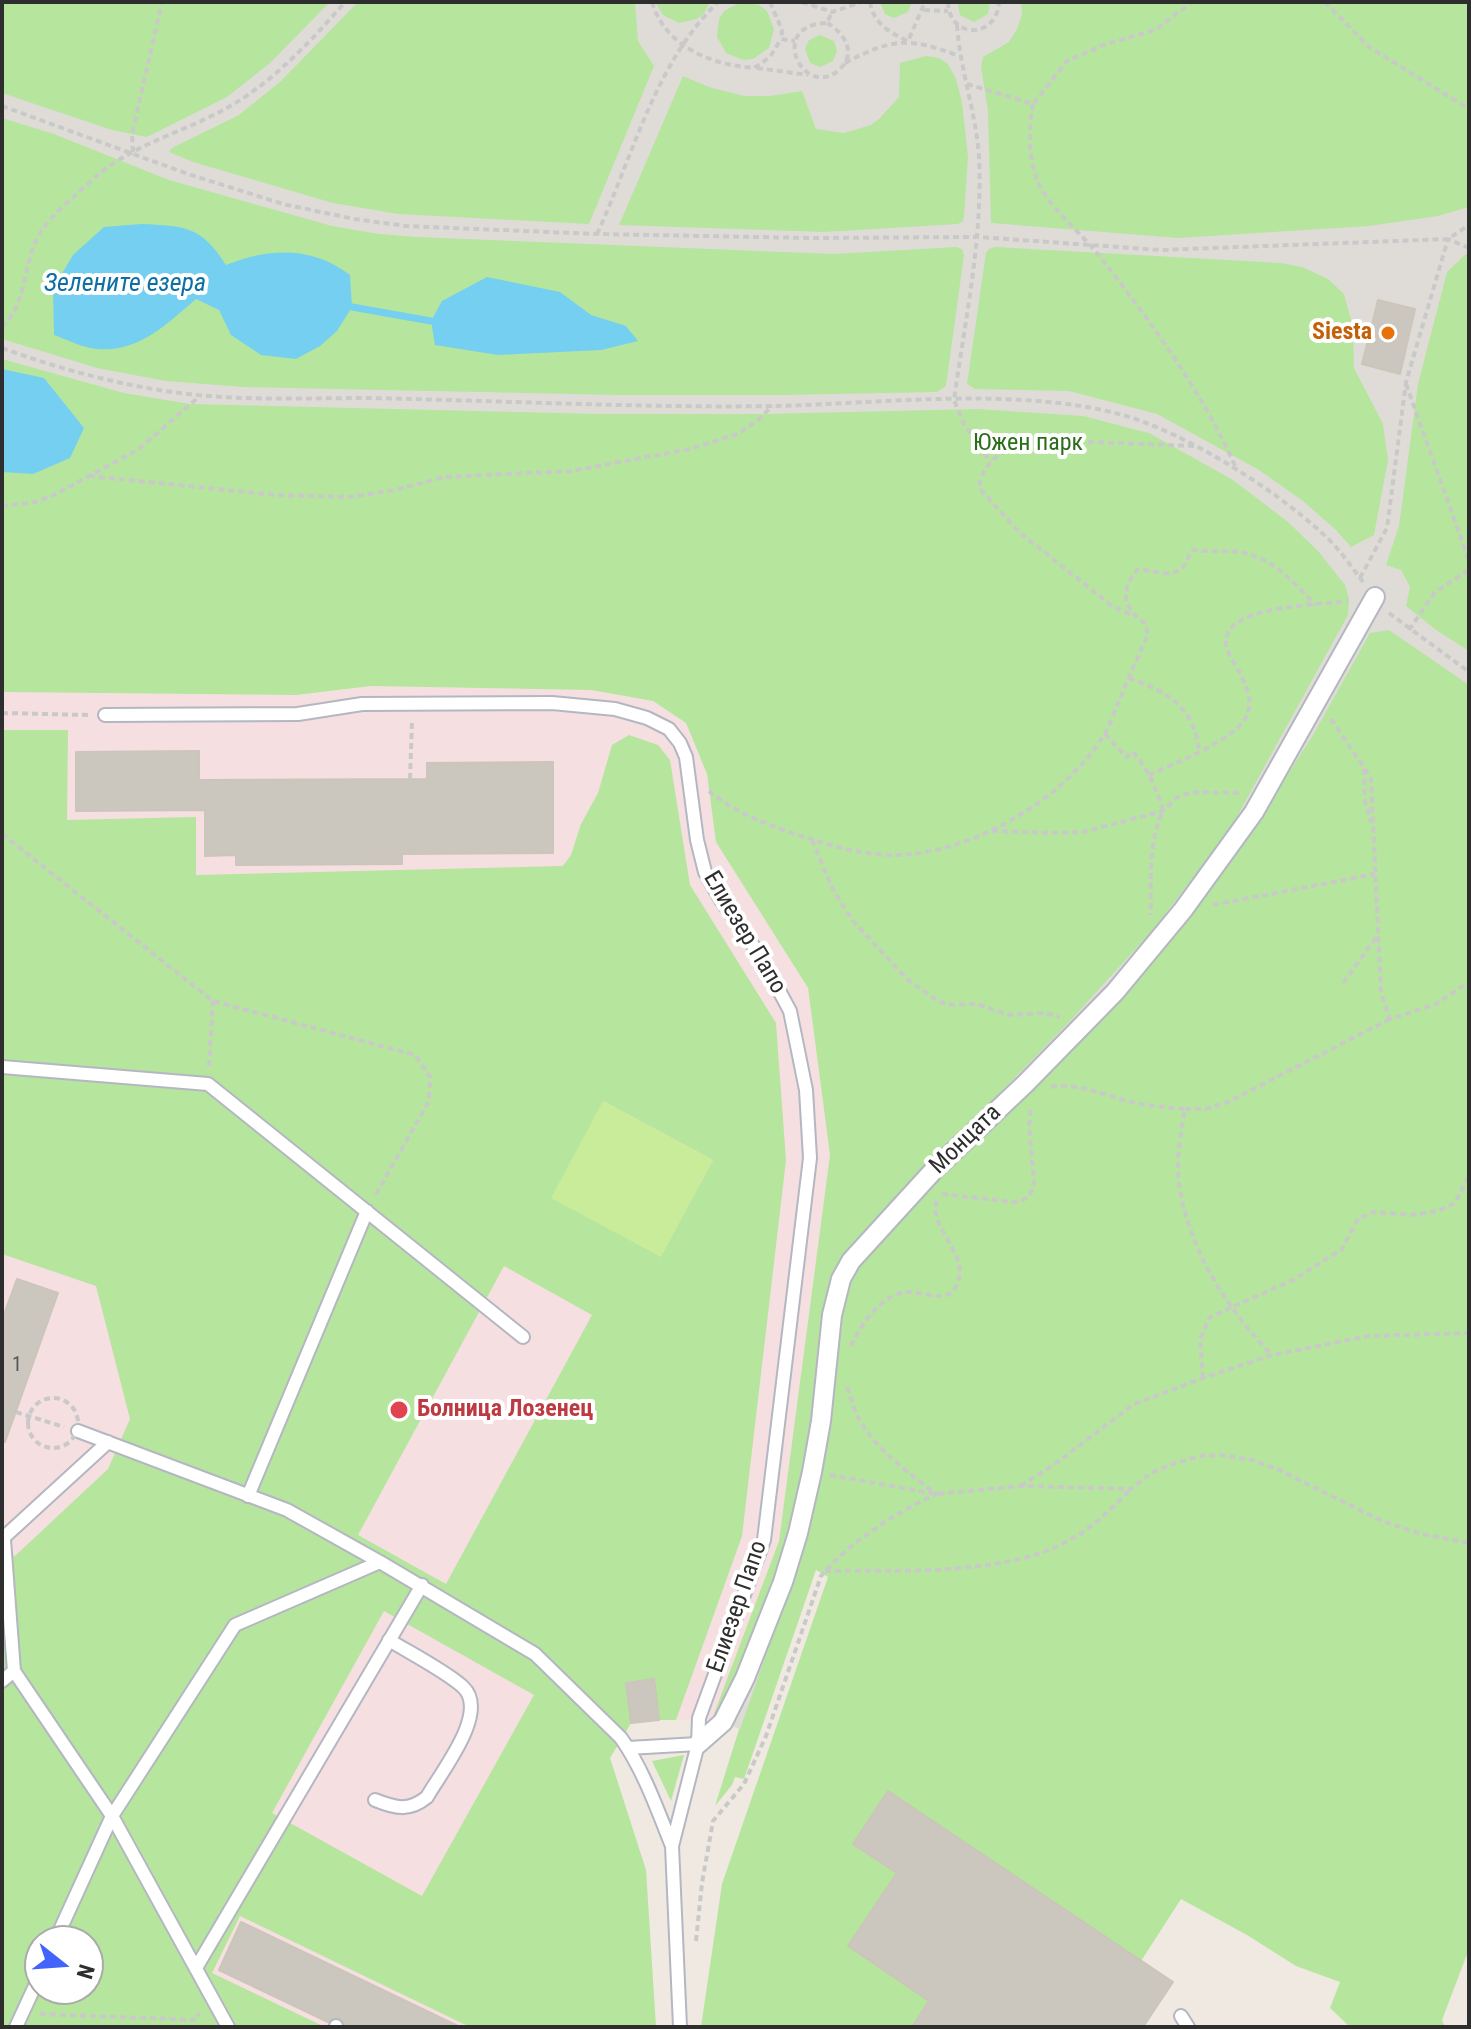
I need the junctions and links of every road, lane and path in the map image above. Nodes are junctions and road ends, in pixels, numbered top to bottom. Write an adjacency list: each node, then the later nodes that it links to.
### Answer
1 (162, 2): 31 (path)
2 (345, 2): 31 (path)
3 (652, 2): 22 (path)
4 (718, 2): 22 (path)
5 (770, 2): 19 (path)
6 (802, 2): 16 (path)
7 (861, 2): 16 (path)
8 (870, 2): 21 (path)
9 (925, 2): 14 (path)
10 (948, 2): 15 (path)
11 (999, 2): 18 (path)
12 (1192, 2): 28 (path)
13 (1325, 2): 30 (path)
14 (924, 10): 15 (path); 21 (path)
15 (948, 11): 18 (path)
16 (832, 12): 17 (path)
17 (827, 23): 20 (path); 24 (path)
18 (957, 25): 23 (path)
19 (781, 39): 20 (path); 25 (path)
20 (795, 41): 26 (path)
21 (908, 41): 23 (path); 24 (path)
22 (684, 45): 25 (path); 33 (path)
23 (959, 56): 27 (path)
24 (845, 63): 26 (path)
25 (754, 68): 26 (path)
26 (814, 76)
27 (967, 84): 28 (path); 34 (path)
28 (1033, 104): 36 (path)
29 (2, 106): 31 (path)
30 (1469, 109)
31 (133, 152): 33 (path); 38 (path)
32 (1469, 225): 35 (path)
33 (597, 234): 34 (path)
34 (978, 237): 36 (path); 42 (path)
35 (1448, 239): 36 (path); 37 (path); 40 (path)
36 (1088, 244): 46 (path)
37 (1469, 248)
38 (2, 327)
39 (2, 348): 41 (path)
40 (1406, 382): 49 (path); 51 (path)
41 (201, 395): 43 (path); 47 (path)
42 (954, 400): 43 (path); 44 (path); 45 (path)
43 (772, 406): 47 (path)
44 (1196, 446): 45 (path); 46 (path)
45 (990, 462): 54 (path)
46 (1237, 470): 51 (path)
47 (89, 476): 48 (path)
48 (2, 506)
49 (1469, 561)
50 (1469, 570): 55 (path)
51 (1360, 578): 52 (path)
52 (1375, 597): 53 (path); 55 (path); 58 (street, Монцата)
53 (1315, 605): 54 (path); 63 (path)
54 (1130, 614): 57 (path)
55 (1409, 630): 56 (path)
56 (1469, 672)
57 (1129, 678): 62 (path); 63 (path)
58 (1317, 702): 67 (street, Монцата); 72 (path)
59 (413, 704): 61 (lane, Елиезер Папо); 64 (lane, Елиезер Папо); 66 (path)
60 (2, 713): 61 (path)
61 (105, 715)
62 (1105, 734): 65 (path); 69 (path)
63 (1199, 751): 65 (path)
64 (687, 767): 71 (path); 114 (lane, Елиезер Папо)
65 (1149, 775): 68 (path)
66 (410, 779)
67 (1265, 793): 68 (path); 73 (street, Монцата)
68 (1163, 811): 69 (path); 75 (path)
69 (989, 830): 71 (path)
70 (2, 834): 78 (path)
71 (812, 840): 80 (path)
72 (1375, 874): 73 (path); 74 (path)
73 (1183, 910): 75 (street, Монцата)
74 (1378, 934): 77 (path); 79 (path)
75 (1152, 946): 80 (street, Монцата)
76 (1469, 982): 79 (path)
77 (1343, 983)
78 (213, 1001): 82 (path); 86 (path)
79 (1390, 1019): 84 (path)
80 (1081, 1027): 83 (street, Монцата)
81 (2, 1067): 82 (lane)
82 (208, 1084): 86 (lane)
83 (1031, 1090): 84 (path); 90 (path); 101 (street, Монцата)
84 (1185, 1109): 87 (path)
85 (1469, 1176): 87 (path)
86 (367, 1211): 89 (lane); 105 (lane)
87 (1232, 1308): 91 (path); 93 (path)
88 (1469, 1333): 91 (path)
89 (523, 1337)
90 (849, 1352)
91 (1272, 1355): 93 (path)
92 (846, 1374): 104 (path)
93 (1203, 1378): 102 (path)
94 (56, 1398): 96 (path)
95 (16, 1412): 96 (path)
96 (29, 1416): 97 (path); 100 (path)
97 (49, 1422)
98 (78, 1431): 99 (lane)
99 (108, 1442): 105 (lane); 106 (lane)
100 (46, 1448)
101 (812, 1472): 104 (path); 114 (street, Монцата)
102 (1021, 1486): 103 (path); 104 (path)
103 (1131, 1489): 107 (path); 109 (path)
104 (936, 1494): 109 (path)
105 (248, 1496): 108 (lane)
106 (3, 1540): 112 (lane)
107 (1469, 1543)
108 (380, 1562): 110 (lane); 117 (lane)
109 (825, 1571): 120 (path)
110 (422, 1585): 111 (lane); 115 (lane)
111 (389, 1640): 116 (lane); 121 (lane)
112 (14, 1671): 113 (lane); 117 (lane)
113 (2, 1681)
114 (698, 1744): 115 (lane); 118 (lane, Елиезер Папо)
115 (628, 1748): 118 (lane)
116 (375, 1800)
117 (112, 1816): 119 (lane); 121 (lane)
118 (672, 1846): 127 (lane, Елиезер Папо)
119 (62, 1925)
120 (696, 1951)
121 (196, 1968): 122 (lane)
122 (209, 1993): 124 (path); 126 (lane)
123 (26, 2005): 124 (lane)
124 (22, 2013): 125 (lane)
125 (16, 2027)
126 (228, 2027)
127 (680, 2027)

